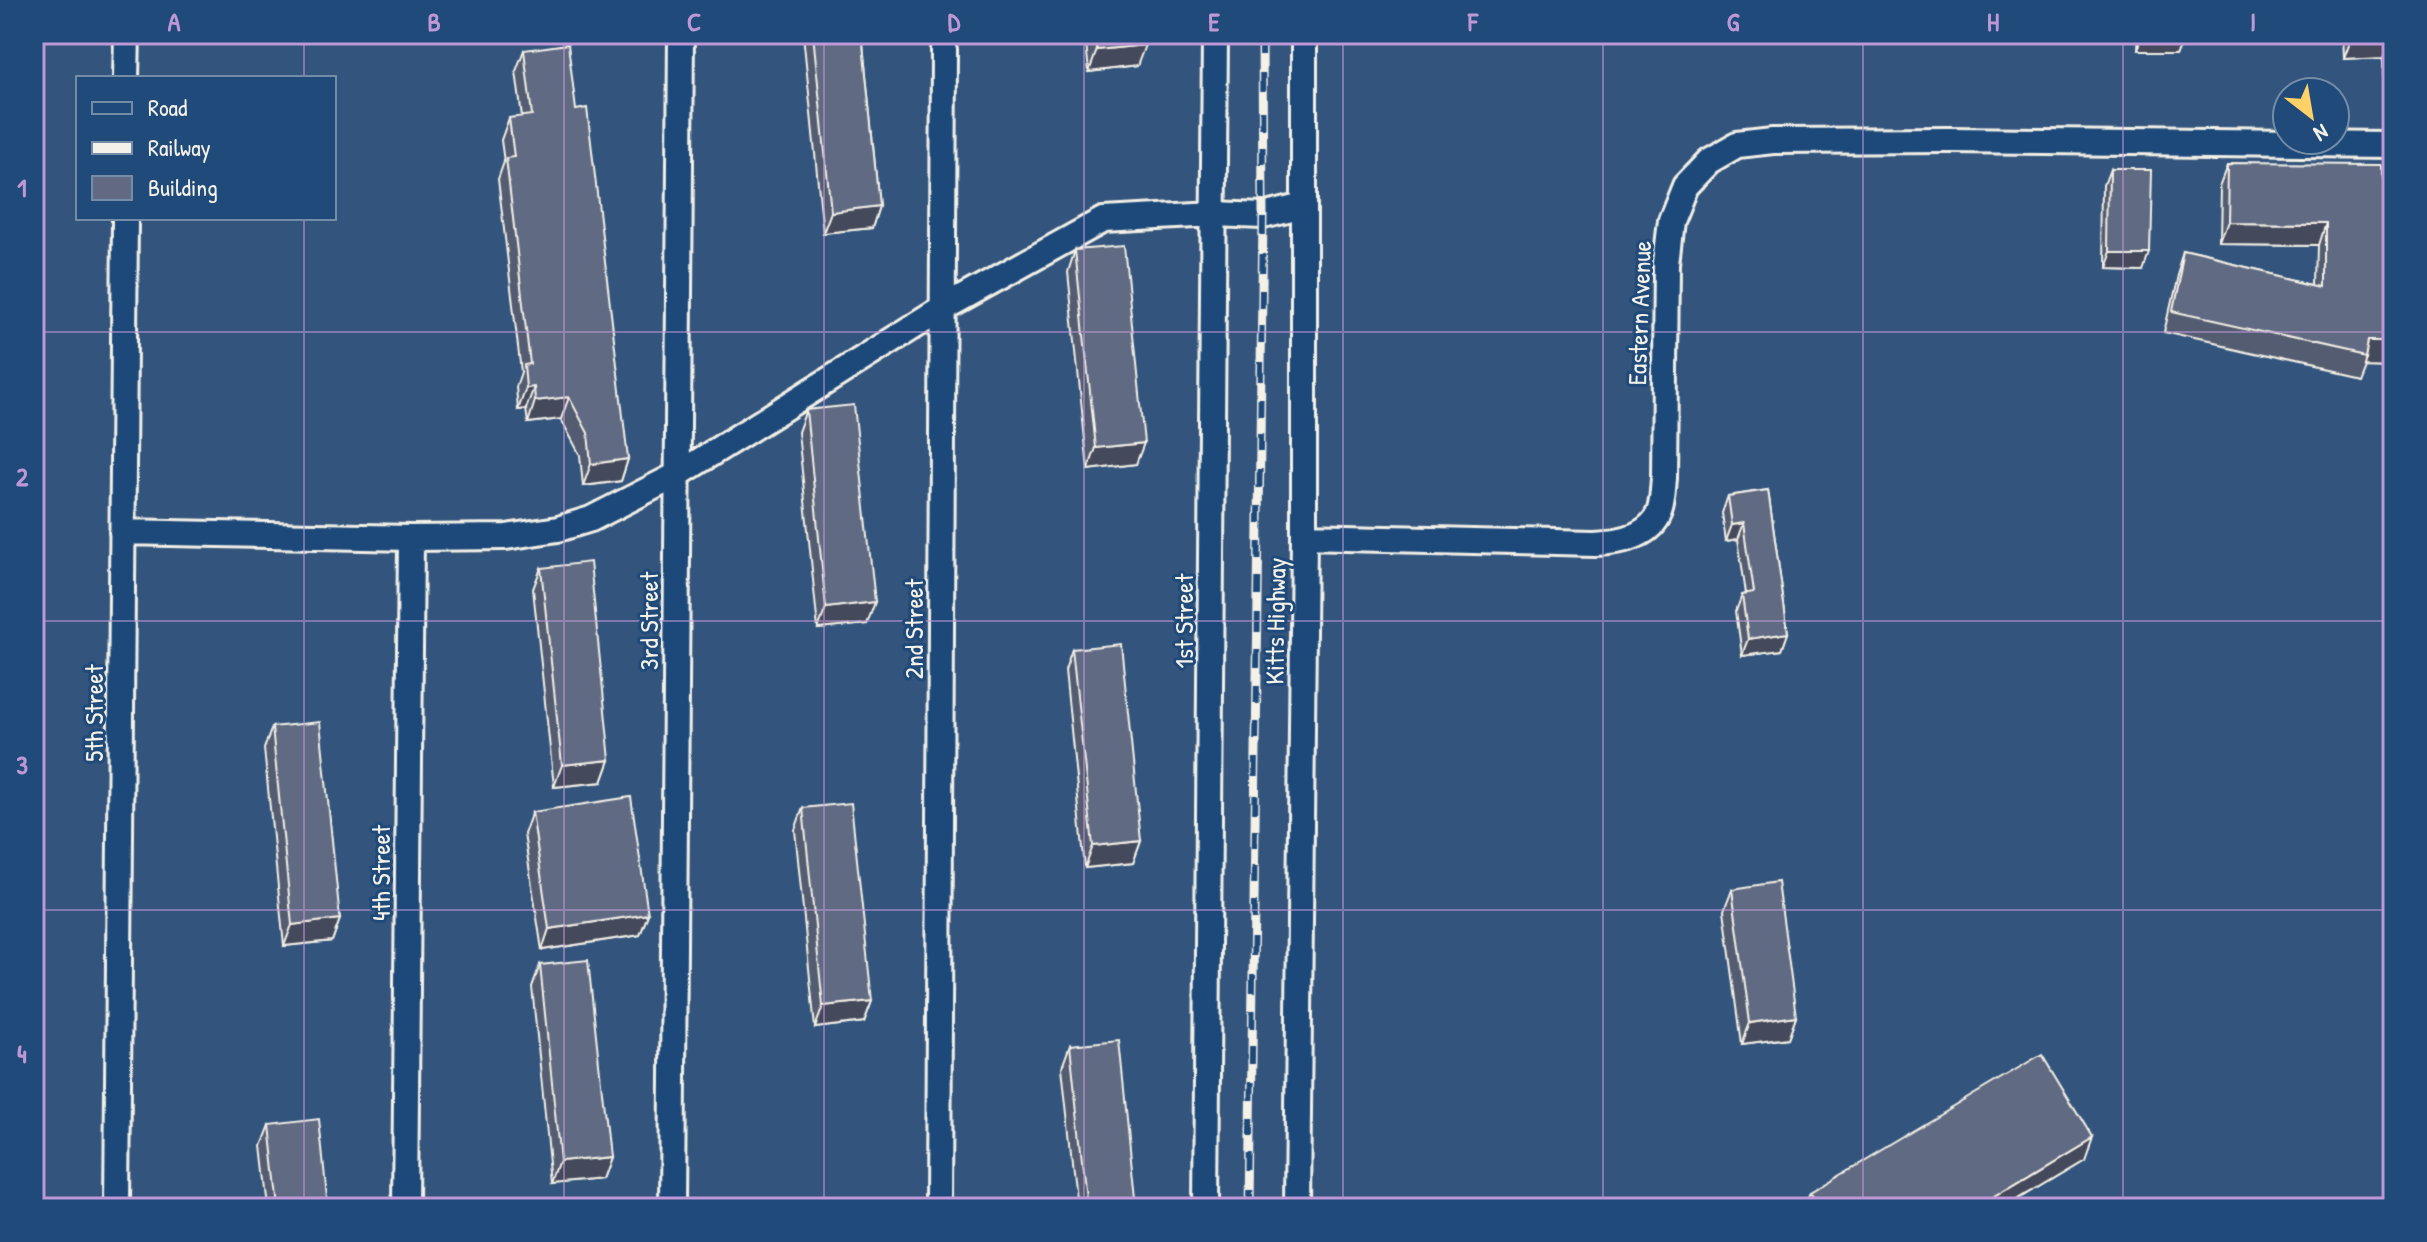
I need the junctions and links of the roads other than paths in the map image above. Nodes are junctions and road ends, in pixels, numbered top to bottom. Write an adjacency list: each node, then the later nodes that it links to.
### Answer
1 (127, 34): 6 (street)
2 (681, 34): 12 (street, 3rd Street)
3 (1215, 34): 9 (street, 1st Street)
4 (1304, 34): 8 (street, Kitts Highway)
5 (944, 50): 11 (street, 2nd Street)
6 (126, 76)
7 (2393, 145): 14 (street, Eastern Avenue)
8 (1303, 206): 9 (street); 14 (street, Kitts Highway)
9 (1215, 214): 11 (street); 20 (street, 1st Street)
10 (125, 220): 13 (street, 5th Street)
11 (942, 309): 12 (street); 19 (street, 2nd Street)
12 (677, 475): 15 (street); 18 (street, 3rd Street)
13 (122, 532): 15 (street); 16 (street, 5th Street)
14 (1304, 536): 21 (street, Kitts Highway)
15 (411, 538): 17 (street, 4th Street)
16 (117, 1208)
17 (405, 1208)
18 (672, 1208)
19 (938, 1208)
20 (1206, 1208)
21 (1297, 1208)

